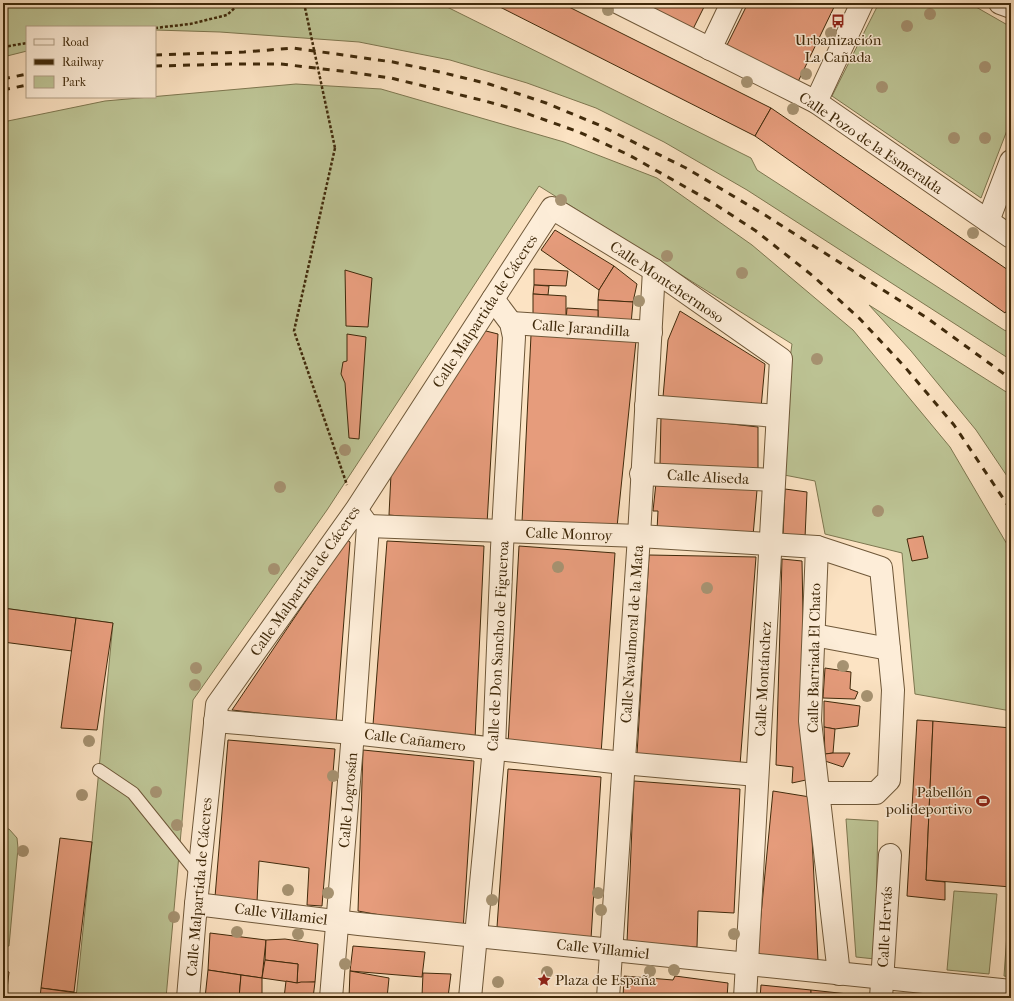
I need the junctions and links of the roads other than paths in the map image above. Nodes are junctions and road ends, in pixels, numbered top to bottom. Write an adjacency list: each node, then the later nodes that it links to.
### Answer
1 (619, 3): 6 (street, Calle Pozo de la Esmeralda)
2 (732, 3): 6 (street)
3 (862, 3): 7 (street)
4 (1000, 3): 5 (street)
5 (1011, 7)
6 (710, 49): 7 (street, Calle Pozo de la Esmeralda)
7 (816, 102): 10 (street, Calle Pozo de la Esmeralda)
8 (1011, 161): 10 (street)
9 (552, 208): 12 (street, Calle Montehermoso); 13 (street, Calle Malpartida de Cáceres)
10 (988, 221): 11 (street, Calle Pozo de la Esmeralda)
11 (1011, 237)
12 (654, 270): 15 (street, Calle Navalmoral de la Mata); 16 (street, Calle Montehermoso)
13 (493, 299): 14 (street, Calle de Don Sancho de Figueroa); 21 (street, Calle Malpartida de Cáceres)
14 (511, 323): 15 (street, Calle Jarandilla); 22 (street, Calle de Don Sancho de Figueroa)
15 (651, 332): 17 (street, Calle Navalmoral de la Mata)
16 (781, 359): 18 (street, Calle Montánchez)
17 (646, 406): 18 (street); 19 (street, Calle Navalmoral de la Mata)
18 (777, 416): 20 (street, Calle Montánchez)
19 (641, 474): 20 (street, Calle Aliseda); 23 (street, Calle Navalmoral de la Mata)
20 (774, 480): 24 (street, Calle Montánchez)
21 (362, 518): 22 (street, Calle Monroy); 28 (street, Calle Malpartida de Cáceres); 29 (street, Calle Logrosán)
22 (503, 532): 23 (street, Calle Monroy); 30 (street, Calle de Don Sancho de Figueroa)
23 (638, 536): 24 (street, Calle Monroy); 31 (street, Calle Navalmoral de la Mata)
24 (770, 544): 25 (street); 33 (street, Calle Montánchez)
25 (817, 547): 26 (street, Calle Barriada El Chato); 27 (street)
26 (814, 635): 27 (street); 34 (street, Calle Barriada El Chato)
27 (889, 649): 34 (street)
28 (215, 721): 29 (street, Calle Cañamero); 36 (street, Calle Malpartida de Cáceres)
29 (353, 733): 30 (street, Calle Cañamero); 38 (street, Calle Logrosán)
30 (494, 748): 31 (street, Calle Cañamero); 39 (street, Calle de Don Sancho de Figueroa)
31 (623, 763): 33 (street, Calle Cañamero); 40 (street, Calle Navalmoral de la Mata)
32 (99, 770): 36 (lane)
33 (757, 775): 41 (street, Calle Montánchez)
34 (818, 793): 42 (street, Calle Barriada El Chato)
35 (890, 855): 43 (street, Calle Hervás)
36 (200, 876): 37 (street, Calle Malpartida de Cáceres)
37 (196, 904): 38 (street, Calle Villamiel); 45 (street, Calle Malpartida de Cáceres)
38 (336, 921): 39 (street, Calle Villamiel); 46 (street, Calle Logrosán)
39 (476, 936): 40 (street, Calle Villamiel); 47 (street, Calle de Don Sancho de Figueroa)
40 (611, 950): 41 (street, Calle Villamiel); 48 (street, Calle Navalmoral de la Mata)
41 (747, 964): 42 (street, Calle Villamiel); 49 (street, Calle Montánchez)
42 (839, 974): 43 (street, Calle Villamiel)
43 (882, 988): 44 (street, Calle Villamiel)
44 (1011, 991)
45 (188, 998)
46 (330, 998)
47 (470, 998)
48 (608, 998)
49 (745, 998)

